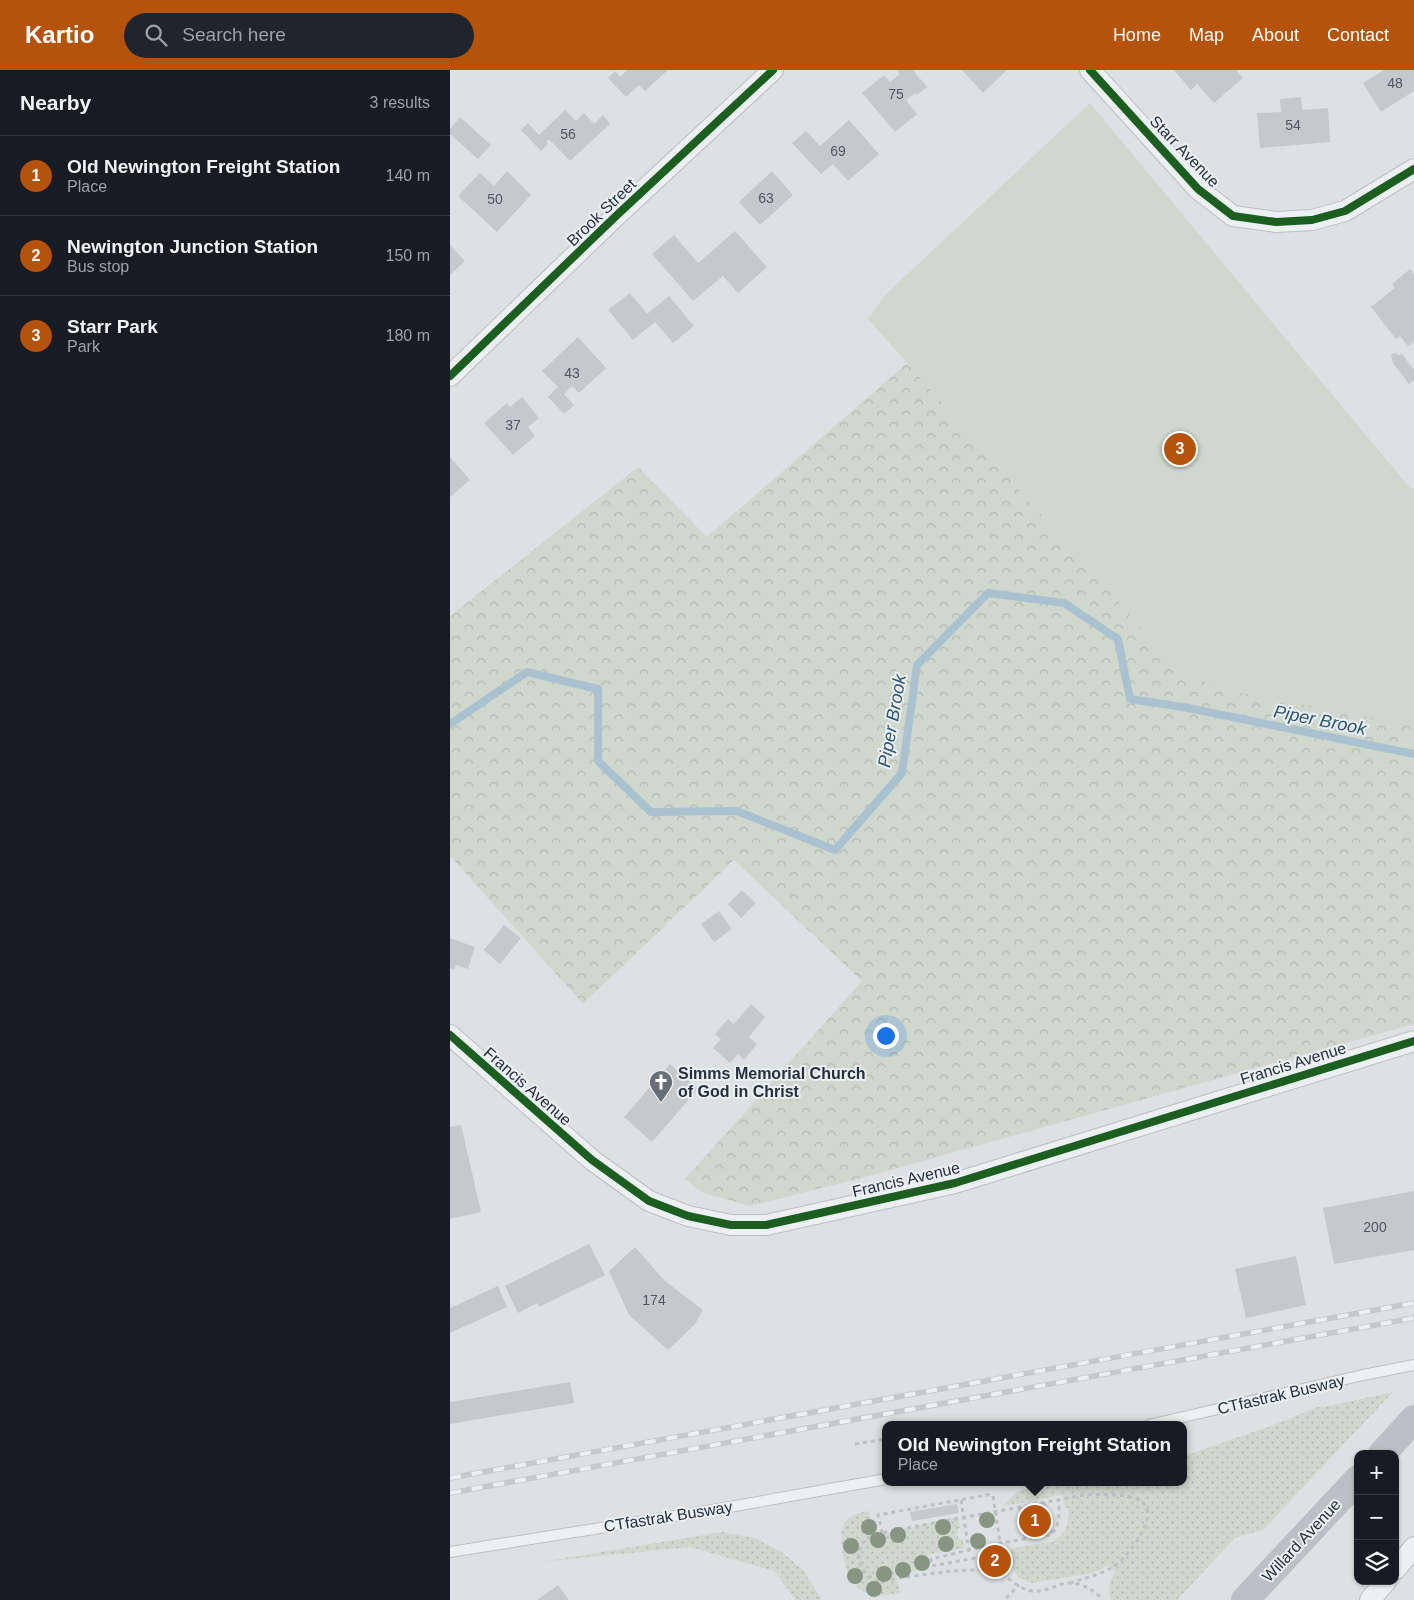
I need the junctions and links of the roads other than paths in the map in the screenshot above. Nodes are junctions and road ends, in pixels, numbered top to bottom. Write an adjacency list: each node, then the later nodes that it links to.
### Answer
1 (773, 70): 4 (street, Brook Street)
2 (1090, 70): 3 (street, Starr Avenue)
3 (1414, 169)
4 (450, 376)
5 (1414, 1041): 6 (street, Francis Avenue)
6 (454, 1044)
7 (1414, 1365): 9 (lane, CTfastrak Busway)
8 (1414, 1420): 10 (main road)
9 (1166, 1421)
10 (1386, 1450)
11 (882, 1480): 14 (lane, CTfastrak Busway)
12 (1354, 1483): 17 (main road, Willard Avenue)
13 (1414, 1547): 15 (street)
14 (450, 1552)
15 (1399, 1565)
16 (1383, 1585): 18 (street)
17 (1244, 1600)
18 (1370, 1600)

